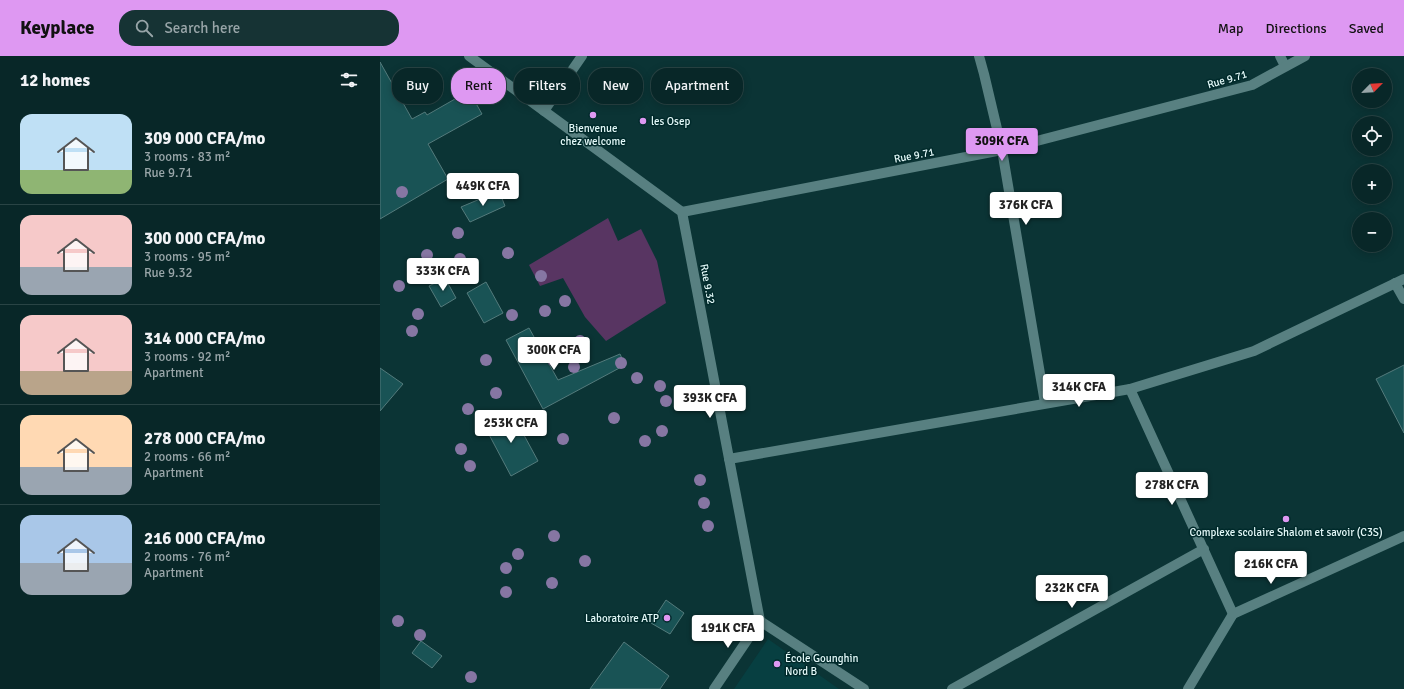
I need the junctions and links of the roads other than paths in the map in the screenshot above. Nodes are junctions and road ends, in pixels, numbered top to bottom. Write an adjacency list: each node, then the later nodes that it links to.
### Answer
1 (469, 56): 7 (street)
2 (582, 56): 7 (street)
3 (979, 56): 8 (street)
4 (1280, 56): 6 (street)
5 (1305, 56): 6 (street, Rue 9.71)
6 (1286, 66): 8 (street, Rue 9.71)
7 (544, 111): 9 (street)
8 (1002, 150): 9 (street, Rue 9.71); 13 (street)
9 (682, 212): 14 (street, Rue 9.32)
10 (1400, 281): 11 (street); 12 (street)
11 (1404, 300)
12 (1130, 388): 13 (street); 16 (street)
13 (1045, 403): 14 (street)
14 (729, 459): 18 (street, Rue 9.32)
15 (1404, 536): 17 (street)
16 (1204, 549): 17 (street); 21 (street)
17 (1233, 614): 22 (street)
18 (760, 621): 19 (street); 20 (street)
19 (714, 689)
20 (864, 689)
21 (952, 689)
22 (1188, 689)

